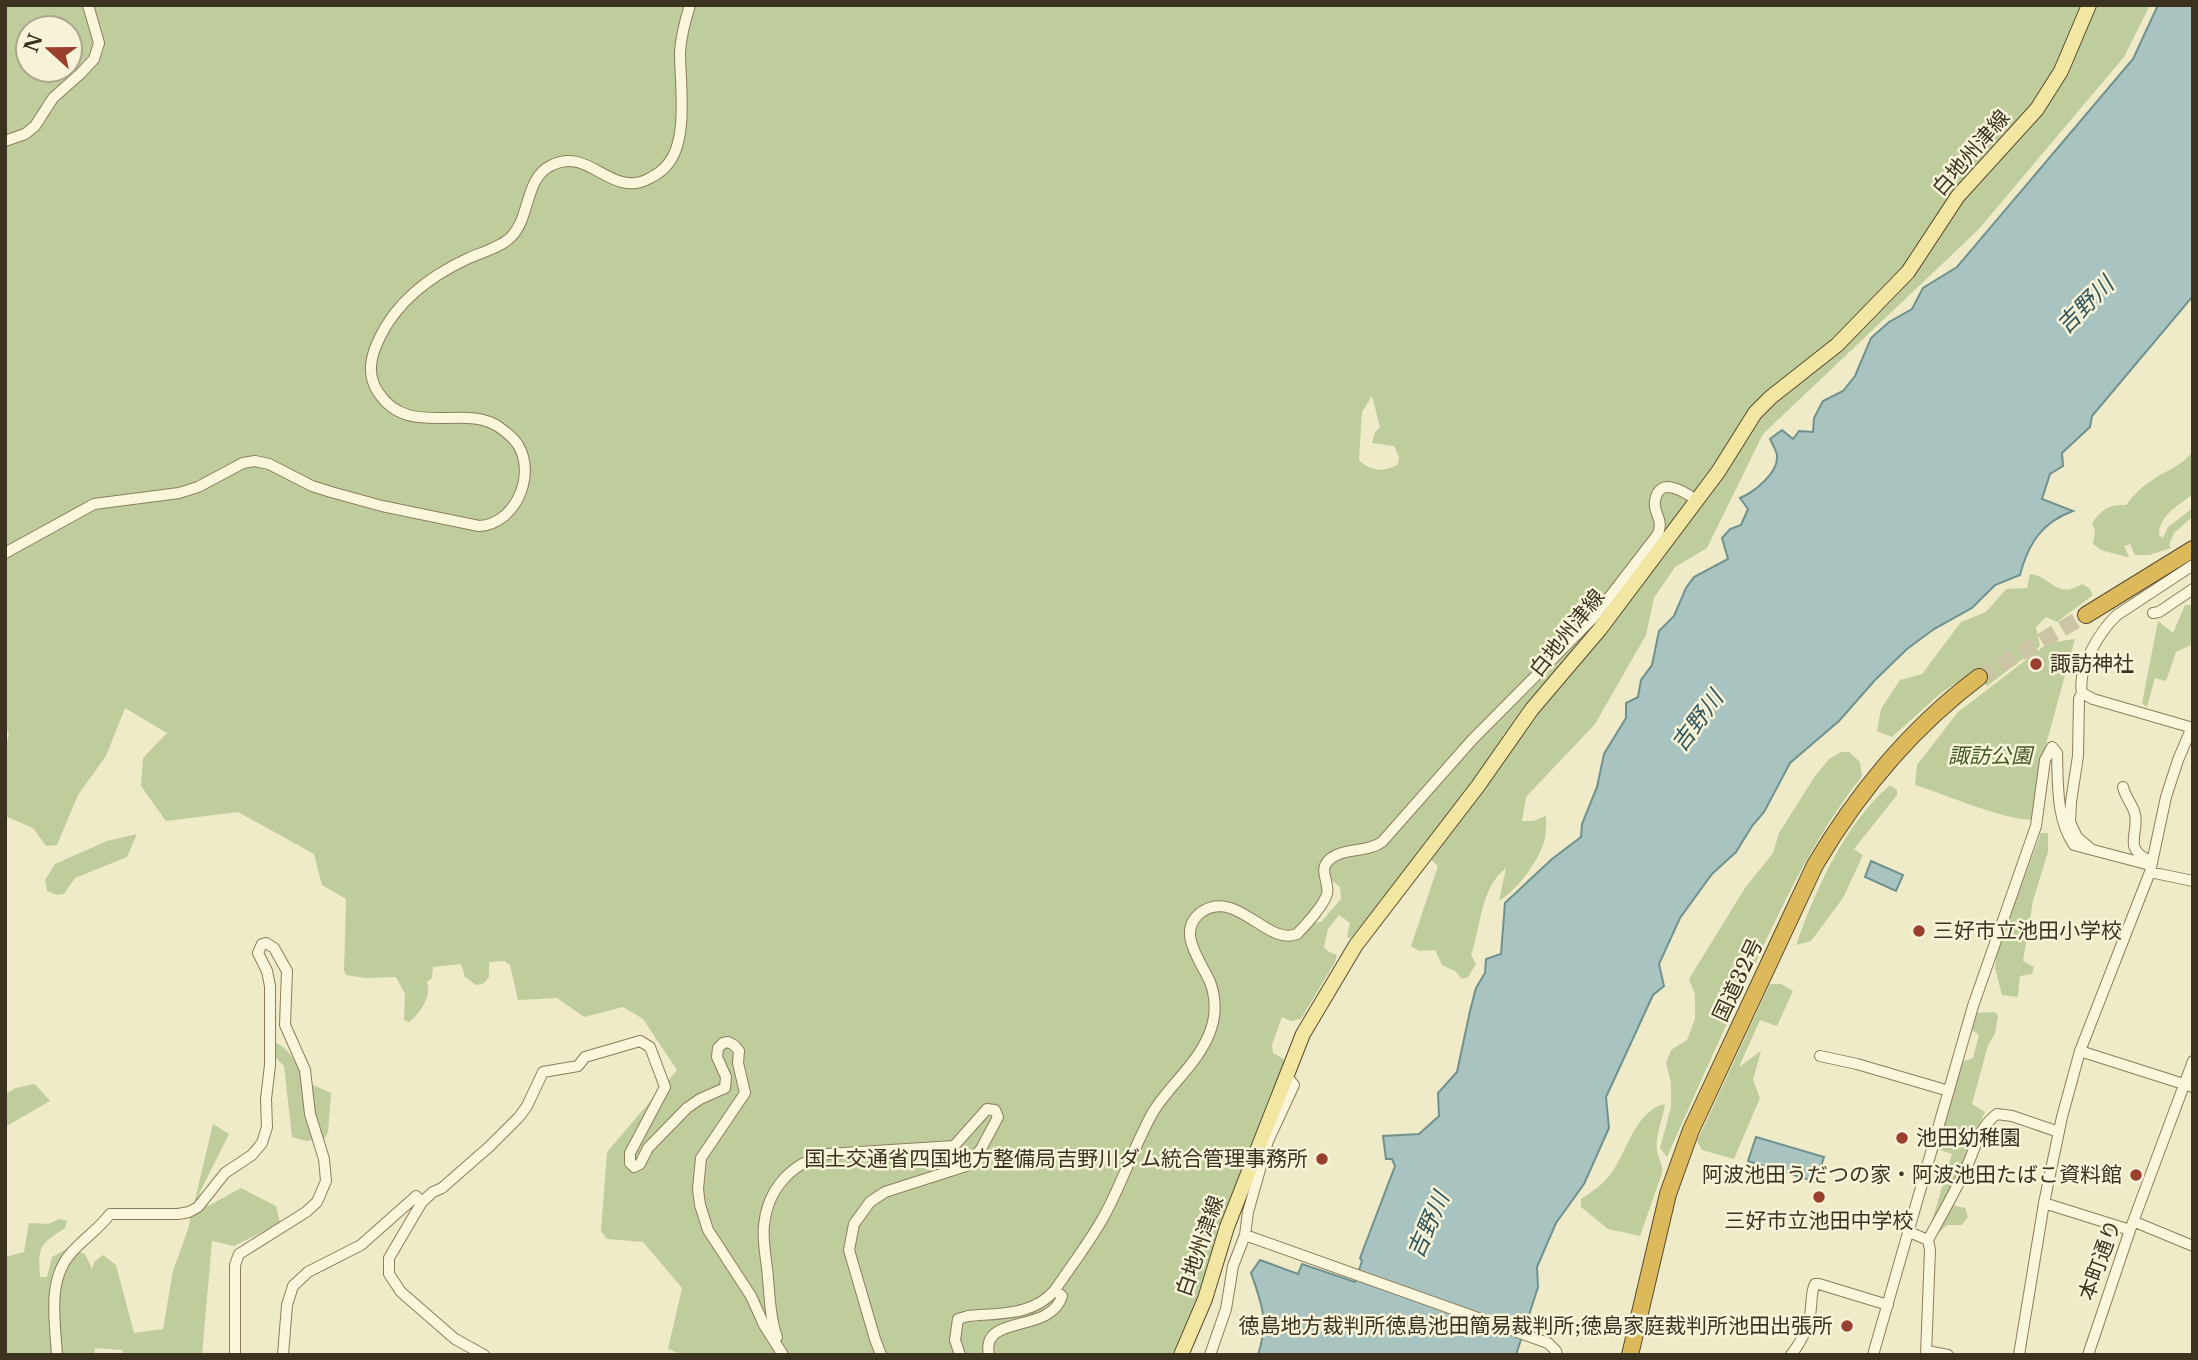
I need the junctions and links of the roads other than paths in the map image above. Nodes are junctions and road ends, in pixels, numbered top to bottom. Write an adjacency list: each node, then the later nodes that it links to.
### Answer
1 (88, 5): 4 (street)
2 (690, 5): 7 (street)
3 (2089, 5): 5 (main road, 白地州津線)
4 (5, 141)
5 (1696, 500): 22 (main road, 白地州津線); 33 (street)
6 (2192, 550): 11 (highway)
7 (5, 553)
8 (2193, 565): 13 (street)
9 (2193, 589): 10 (street)
10 (2153, 612)
11 (2086, 615)
12 (1979, 677): 47 (highway, 国道32号)
13 (2082, 693): 14 (street); 16 (street)
14 (2192, 728): 17 (street)
15 (2123, 787): 17 (street)
16 (2091, 849): 17 (street); 24 (street)
17 (2151, 866): 18 (street); 19 (street)
18 (2193, 881)
19 (2080, 1051): 23 (street); 25 (street)
20 (1819, 1056): 24 (street)
21 (2193, 1061): 23 (street, 本町通り)
22 (1286, 1075): 30 (street); 44 (main road, 白地州津線)
23 (2189, 1086): 28 (street, 本町通り)
24 (1949, 1091): 29 (street)
25 (2059, 1132): 27 (street); 31 (street)
26 (422, 1202): 35 (street); 39 (street); 40 (street)
27 (2044, 1203): 28 (street); 51 (street)
28 (2132, 1226): 32 (street); 52 (street, 本町通り)
29 (1909, 1232): 31 (street); 34 (street)
30 (1245, 1235): 45 (street); 46 (street)
31 (1928, 1240): 36 (street)
32 (2193, 1246)
33 (1055, 1290): 42 (street); 43 (street)
34 (1888, 1305): 48 (street); 49 (street)
35 (781, 1352): 41 (street)
36 (1927, 1353): 50 (street)
37 (57, 1355): 38 (street)
38 (235, 1355)
39 (283, 1355)
40 (484, 1355)
41 (881, 1355)
42 (960, 1355)
43 (989, 1355)
44 (1181, 1355)
45 (1210, 1355)
46 (1557, 1355)
47 (1630, 1355)
48 (1791, 1355)
49 (1874, 1355)
50 (1948, 1355)
51 (2019, 1355)
52 (2088, 1355)

